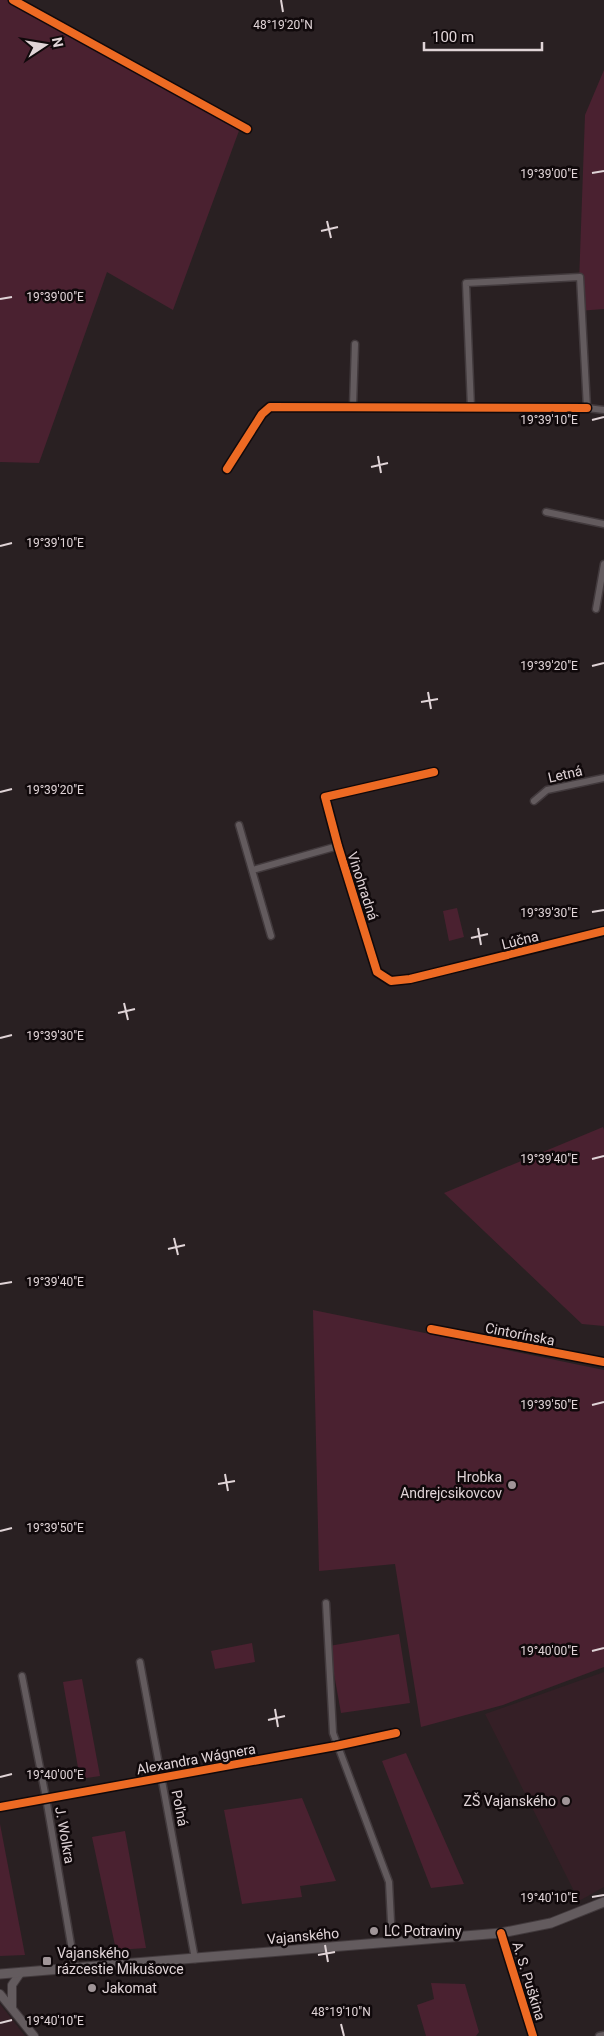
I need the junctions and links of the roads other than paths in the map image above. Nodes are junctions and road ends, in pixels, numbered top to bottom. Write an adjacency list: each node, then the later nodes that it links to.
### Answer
1 (13, 0): 2 (street)
2 (247, 129)
3 (355, 344): 4 (street)
4 (353, 406): 5 (street); 8 (street)
5 (471, 408): 6 (street); 6 (street)
6 (587, 408): 7 (street)
7 (604, 410)
8 (227, 469)
9 (546, 512): 10 (street)
10 (604, 524)
11 (604, 564): 12 (street)
12 (596, 609)
13 (434, 772): 17 (street, Vinohradná)
14 (604, 778): 15 (street, Letná)
15 (534, 801)
16 (239, 825): 18 (street)
17 (338, 846): 18 (street, Vinohradná); 21 (street, Vinohradná)
18 (252, 870): 20 (street)
19 (604, 931): 21 (street, Lúčna)
20 (271, 936)
21 (384, 978)
22 (431, 1330): 23 (street, Cintorínska)
23 (604, 1362)
24 (326, 1604): 28 (street)
25 (140, 1662): 29 (street, Poľná)
26 (22, 1676): 30 (street, J. Wolkra)
27 (396, 1733): 28 (street, Alexandra Wágnera)
28 (336, 1746): 29 (street, Alexandra Wágnera); 34 (street)
29 (161, 1778): 30 (street, Alexandra Wágnera); 35 (street, Poľná)
30 (46, 1798): 31 (street, Alexandra Wágnera); 36 (street, J. Wolkra)
31 (0, 1807)
32 (604, 1902): 33 (main road, Vajanského)
33 (501, 1933): 34 (main road, Vajanského); 43 (street, A. S. Puškina)
34 (392, 1942): 35 (main road, Vajanského)
35 (195, 1959): 36 (main road, Vajanského)
36 (75, 1968): 37 (main road, Vajanského)
37 (21, 1972): 38 (main road, Vajanského); 40 (street)
38 (0, 1974)
39 (0, 1994): 40 (street)
40 (12, 2007): 42 (street)
41 (604, 2035): 44 (street)
42 (34, 2036)
43 (533, 2036)
44 (599, 2036)

